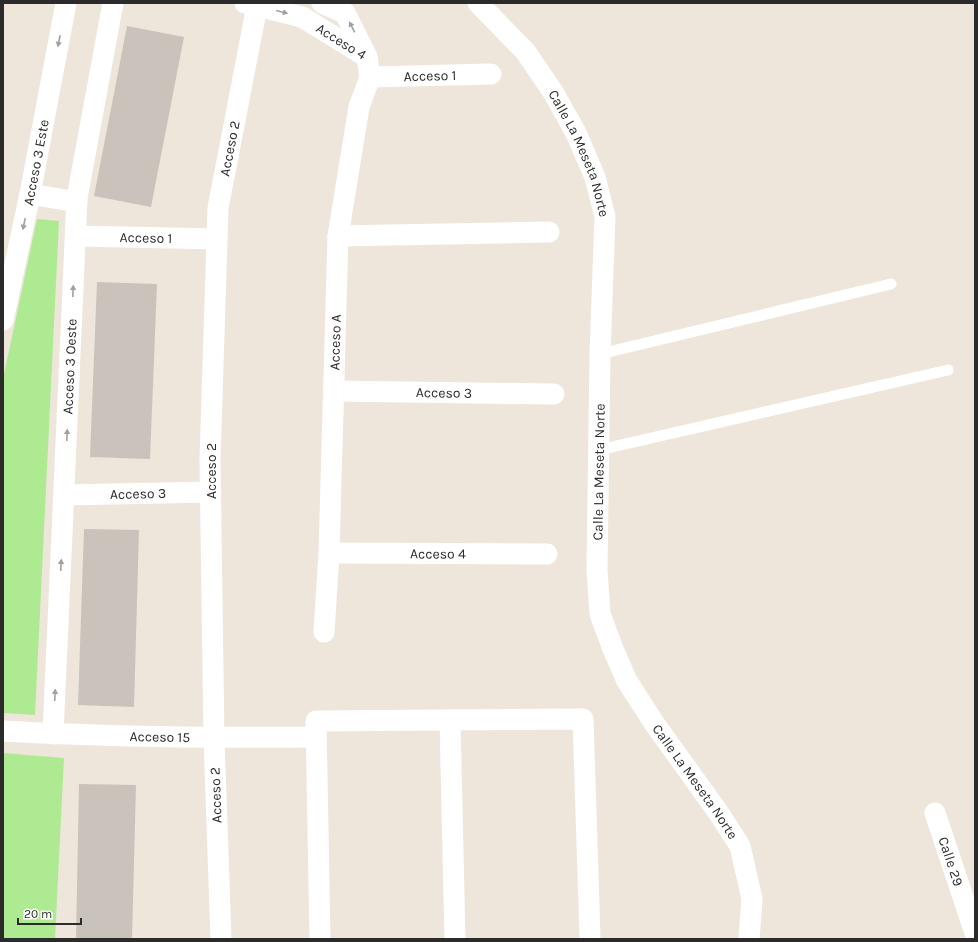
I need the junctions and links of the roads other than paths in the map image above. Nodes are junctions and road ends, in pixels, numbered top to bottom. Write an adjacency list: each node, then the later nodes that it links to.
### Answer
1 (66, 3): 9 (street, Acceso 3 Este, one-way to 9)
2 (114, 3): 10 (street, Acceso 3 Oeste)
3 (322, 3): 6 (street, Acceso 4, one-way to 3)
4 (478, 3): 17 (street, Calle La Meseta Norte)
5 (251, 5): 6 (street, Acceso 4, one-way to 6); 14 (street, Acceso 2)
6 (367, 57): 8 (street, Acceso A)
7 (491, 74): 8 (street, Acceso 1)
8 (370, 77): 13 (street, Acceso A)
9 (30, 194): 10 (street); 16 (street, Acceso 3 Este, one-way to 16)
10 (77, 202): 12 (street, Acceso 3 Oeste)
11 (549, 232): 13 (street)
12 (76, 236): 14 (street, Acceso 1); 23 (street, Acceso 3 Oeste, one-way to 12)
13 (338, 236): 19 (street, Acceso A)
14 (217, 239): 22 (street, Acceso 2)
15 (891, 284): 17 (lane)
16 (3, 320)
17 (600, 354): 21 (street, Calle La Meseta Norte)
18 (948, 370): 21 (lane)
19 (334, 392): 20 (street, Acceso 3); 24 (street, Acceso A)
20 (554, 394)
21 (600, 450): 38 (street, Calle La Meseta Norte)
22 (211, 492): 23 (street, Acceso 3); 31 (street, Acceso 2)
23 (65, 495): 29 (street, Acceso 3 Oeste, one-way to 23)
24 (329, 553): 25 (street, Acceso 4); 26 (street, Acceso A)
25 (547, 554)
26 (324, 632)
27 (450, 720): 30 (street); 34 (street); 37 (street)
28 (3, 731): 29 (street, Acceso 15)
29 (53, 734): 31 (street, Acceso 15)
30 (316, 737): 31 (street, Acceso 15); 36 (street)
31 (214, 738): 35 (street, Acceso 2)
32 (935, 813): 33 (street, Calle 29)
33 (975, 933)
34 (590, 937)
35 (221, 939)
36 (320, 939)
37 (455, 939)
38 (750, 939)

